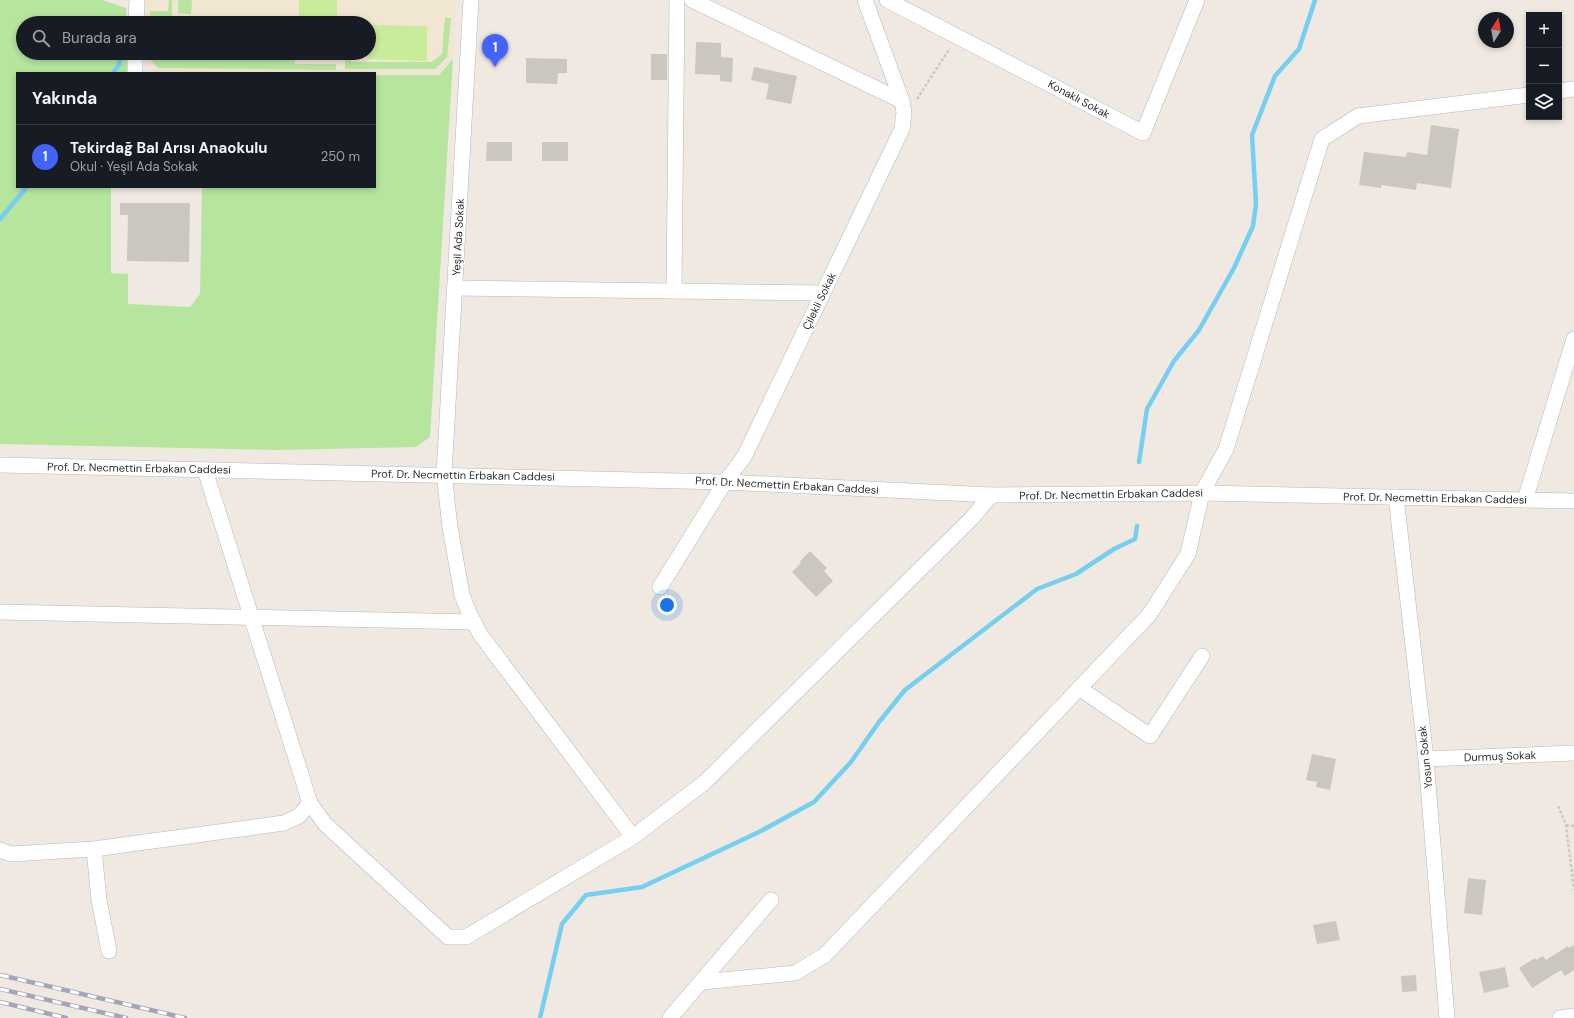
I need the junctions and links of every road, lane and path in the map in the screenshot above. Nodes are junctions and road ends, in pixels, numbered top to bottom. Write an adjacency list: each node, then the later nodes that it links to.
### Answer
1 (137, 0): 8 (street)
2 (472, 0): 16 (street, Yeşil Ada Sokak)
3 (677, 0): 17 (street)
4 (692, 0): 15 (street)
5 (865, 0): 15 (street, Çilekli Sokak)
6 (887, 0): 9 (street, Konaklı Sokak)
7 (1197, 0): 9 (street, Konaklı Sokak)
8 (136, 16)
9 (958, 36): 15 (path)
10 (135, 60): 11 (street)
11 (135, 72)
12 (1574, 89): 13 (street)
13 (1562, 91)
14 (1526, 95): 24 (street)
15 (903, 107): 18 (street, Çilekli Sokak)
16 (455, 288): 17 (street); 22 (street, Yeşil Ada Sokak)
17 (674, 291): 18 (street)
18 (823, 293): 23 (street, Çilekli Sokak)
19 (1574, 339): 27 (street)
20 (0, 465): 21 (street, Prof. Dr. Necmettin Erbakan Caddesi)
21 (205, 470): 22 (street, Prof. Dr. Necmettin Erbakan Caddesi); 31 (street)
22 (444, 474): 23 (street, Prof. Dr. Necmettin Erbakan Caddesi); 32 (street, Yeşil Ada Sokak)
23 (725, 482): 25 (street, Prof. Dr. Necmettin Erbakan Caddesi); 29 (street, Çilekli Sokak)
24 (1202, 493): 25 (street, Prof. Dr. Necmettin Erbakan Caddesi); 26 (street, Prof. Dr. Necmettin Erbakan Caddesi); 34 (street)
25 (991, 495): 41 (street)
26 (1396, 497): 27 (street, Prof. Dr. Necmettin Erbakan Caddesi); 36 (street, Yosun Sokak)
27 (1525, 500): 28 (street, Prof. Dr. Necmettin Erbakan Caddesi)
28 (1574, 501)
29 (660, 587)
30 (0, 612): 31 (street)
31 (252, 618): 32 (street); 37 (street)
32 (474, 622): 41 (street, Yeşil Ada Sokak)
33 (1202, 656): 34 (street)
34 (1079, 688): 47 (street)
35 (1574, 753): 36 (street, Durmuş Sokak)
36 (1426, 759): 50 (street, Yosun Sokak)
37 (310, 803): 41 (street); 42 (street)
38 (1558, 806): 39 (path)
39 (1566, 825): 40 (path); 44 (path)
40 (1574, 826)
41 (633, 837)
42 (94, 849): 43 (street); 46 (street)
43 (0, 850)
44 (1574, 890)
45 (771, 900): 47 (street)
46 (109, 951)
47 (702, 982): 49 (street)
48 (1574, 1016): 51 (street)
49 (670, 1018)
50 (1447, 1018)
51 (1560, 1018)

